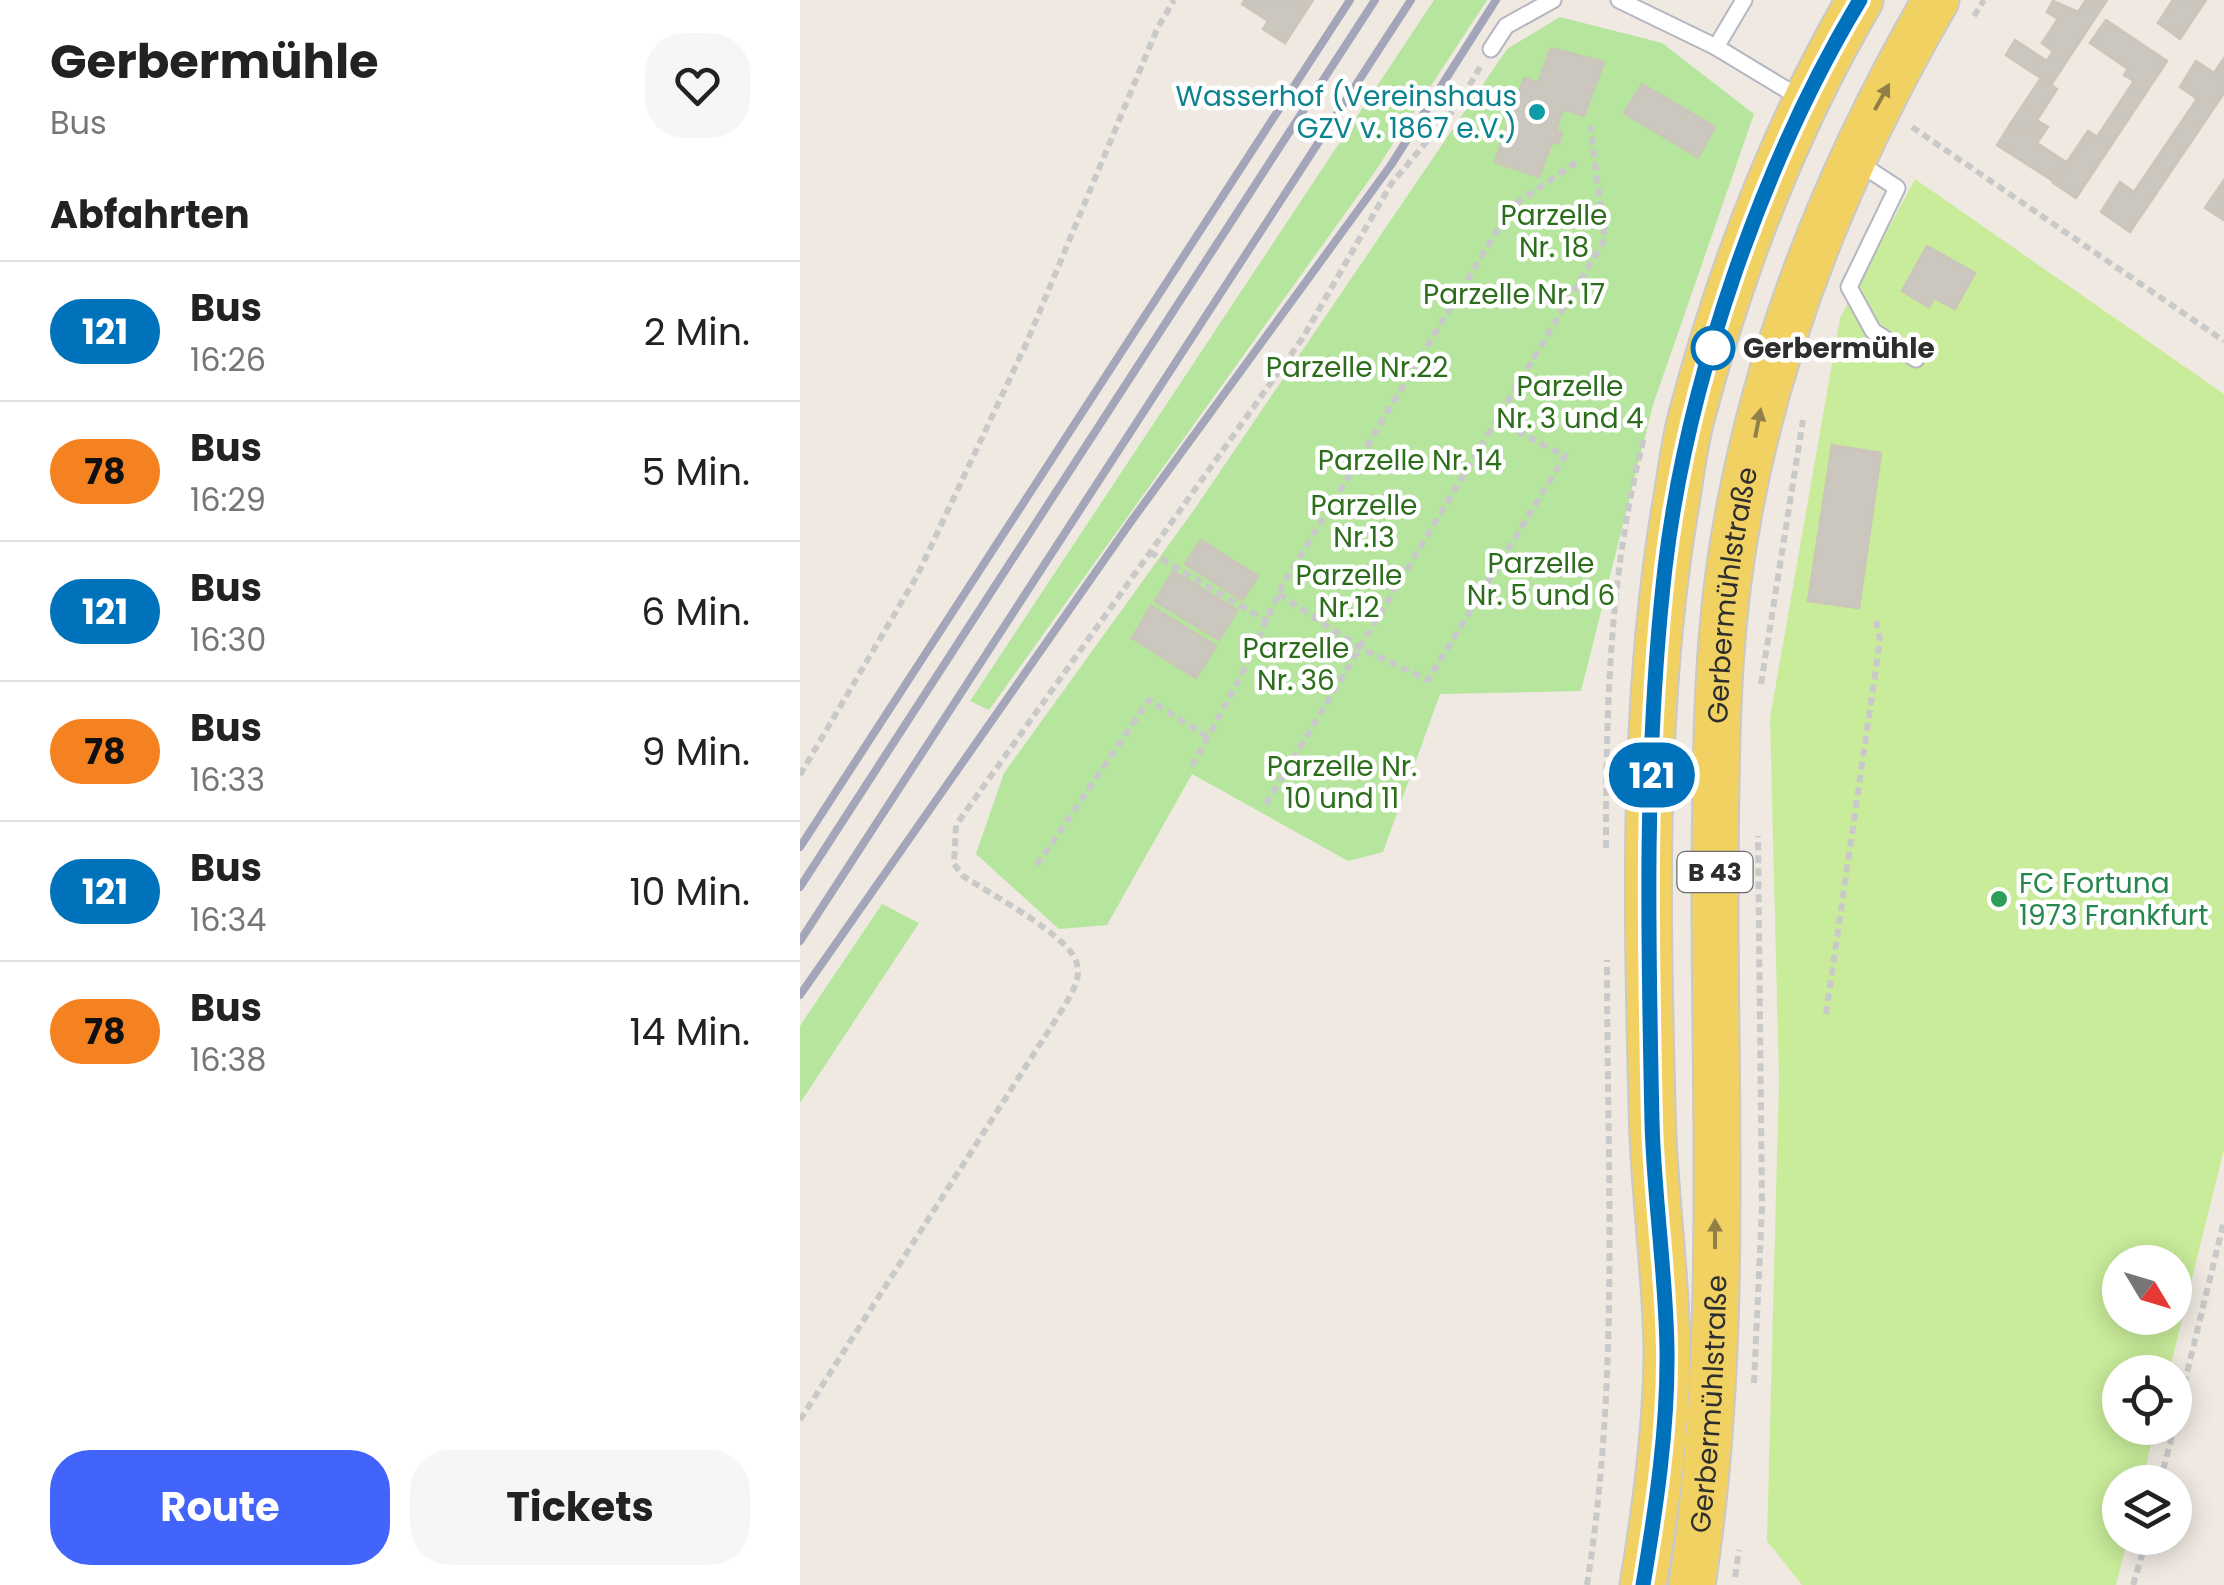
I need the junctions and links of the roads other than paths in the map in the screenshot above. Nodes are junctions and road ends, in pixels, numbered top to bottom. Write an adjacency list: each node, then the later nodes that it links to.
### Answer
1 (1553, 0): 7 (lane)
2 (1619, 0): 6 (lane)
3 (1744, 0): 6 (lane)
4 (1860, 0): 8 (main road, Gerbermühlstraße / B 43)
5 (1936, 0): 9 (main road, Gerbermühlstraße / B 43, one-way to 5)
6 (1716, 47): 8 (lane)
7 (1491, 48)
8 (1805, 101): 11 (main road, Gerbermühlstraße / B 43)
9 (1851, 158): 10 (lane); 12 (main road, Gerbermühlstraße / B 43, one-way to 9)
10 (1916, 359)
11 (1643, 1585)
12 (1692, 1585)

